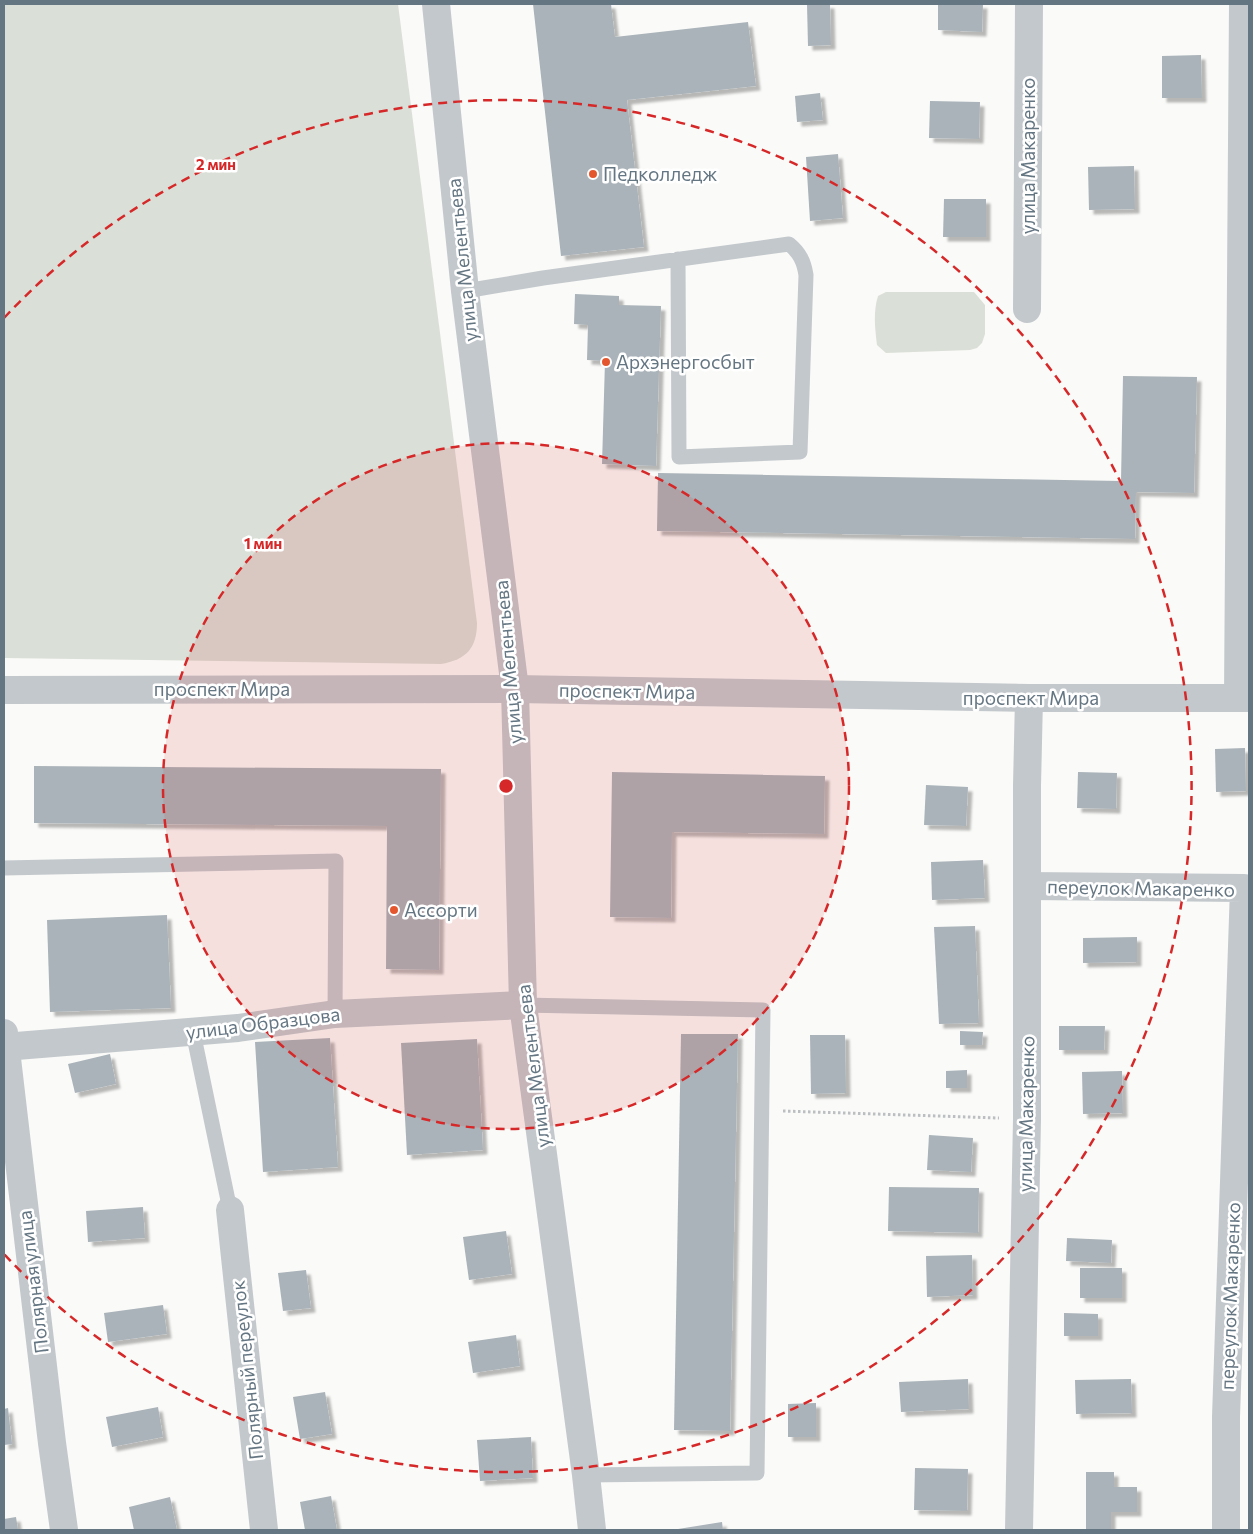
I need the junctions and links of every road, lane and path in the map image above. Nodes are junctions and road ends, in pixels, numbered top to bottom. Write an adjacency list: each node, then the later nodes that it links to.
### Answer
1 (436, 4): 5 (street, улица Мелентьева)
2 (1029, 4): 6 (street, улица Макаренко)
3 (1243, 4): 10 (street)
4 (678, 260): 4 (lane); 5 (lane)
5 (465, 291): 7 (street, улица Мелентьева)
6 (1027, 309)
7 (515, 689): 8 (street, проспект Мира); 9 (street, проспект Мира); 13 (street, улица Мелентьева)
8 (4, 690)
9 (1029, 698): 10 (street, проспект Мира); 12 (street, улица Макаренко)
10 (1243, 698)
11 (4, 868): 14 (lane)
12 (1028, 886): 18 (street, улица Макаренко); 25 (street, переулок Макаренко)
13 (523, 1005): 14 (street, улица Образцова); 17 (lane); 20 (street, улица Мелентьева)
14 (335, 1014): 15 (street, улица Образцова)
15 (193, 1032): 16 (street, улица Образцова); 19 (lane)
16 (4, 1042): 21 (street, Полярная улица)
17 (761, 1110): 18 (path); 20 (lane)
18 (1027, 1119): 24 (street, улица Макаренко)
19 (230, 1210): 22 (street, Полярный переулок)
20 (586, 1475): 23 (street, улица Мелентьева)
21 (64, 1530)
22 (264, 1530)
23 (592, 1530)
24 (1019, 1530)
25 (1226, 1530)

